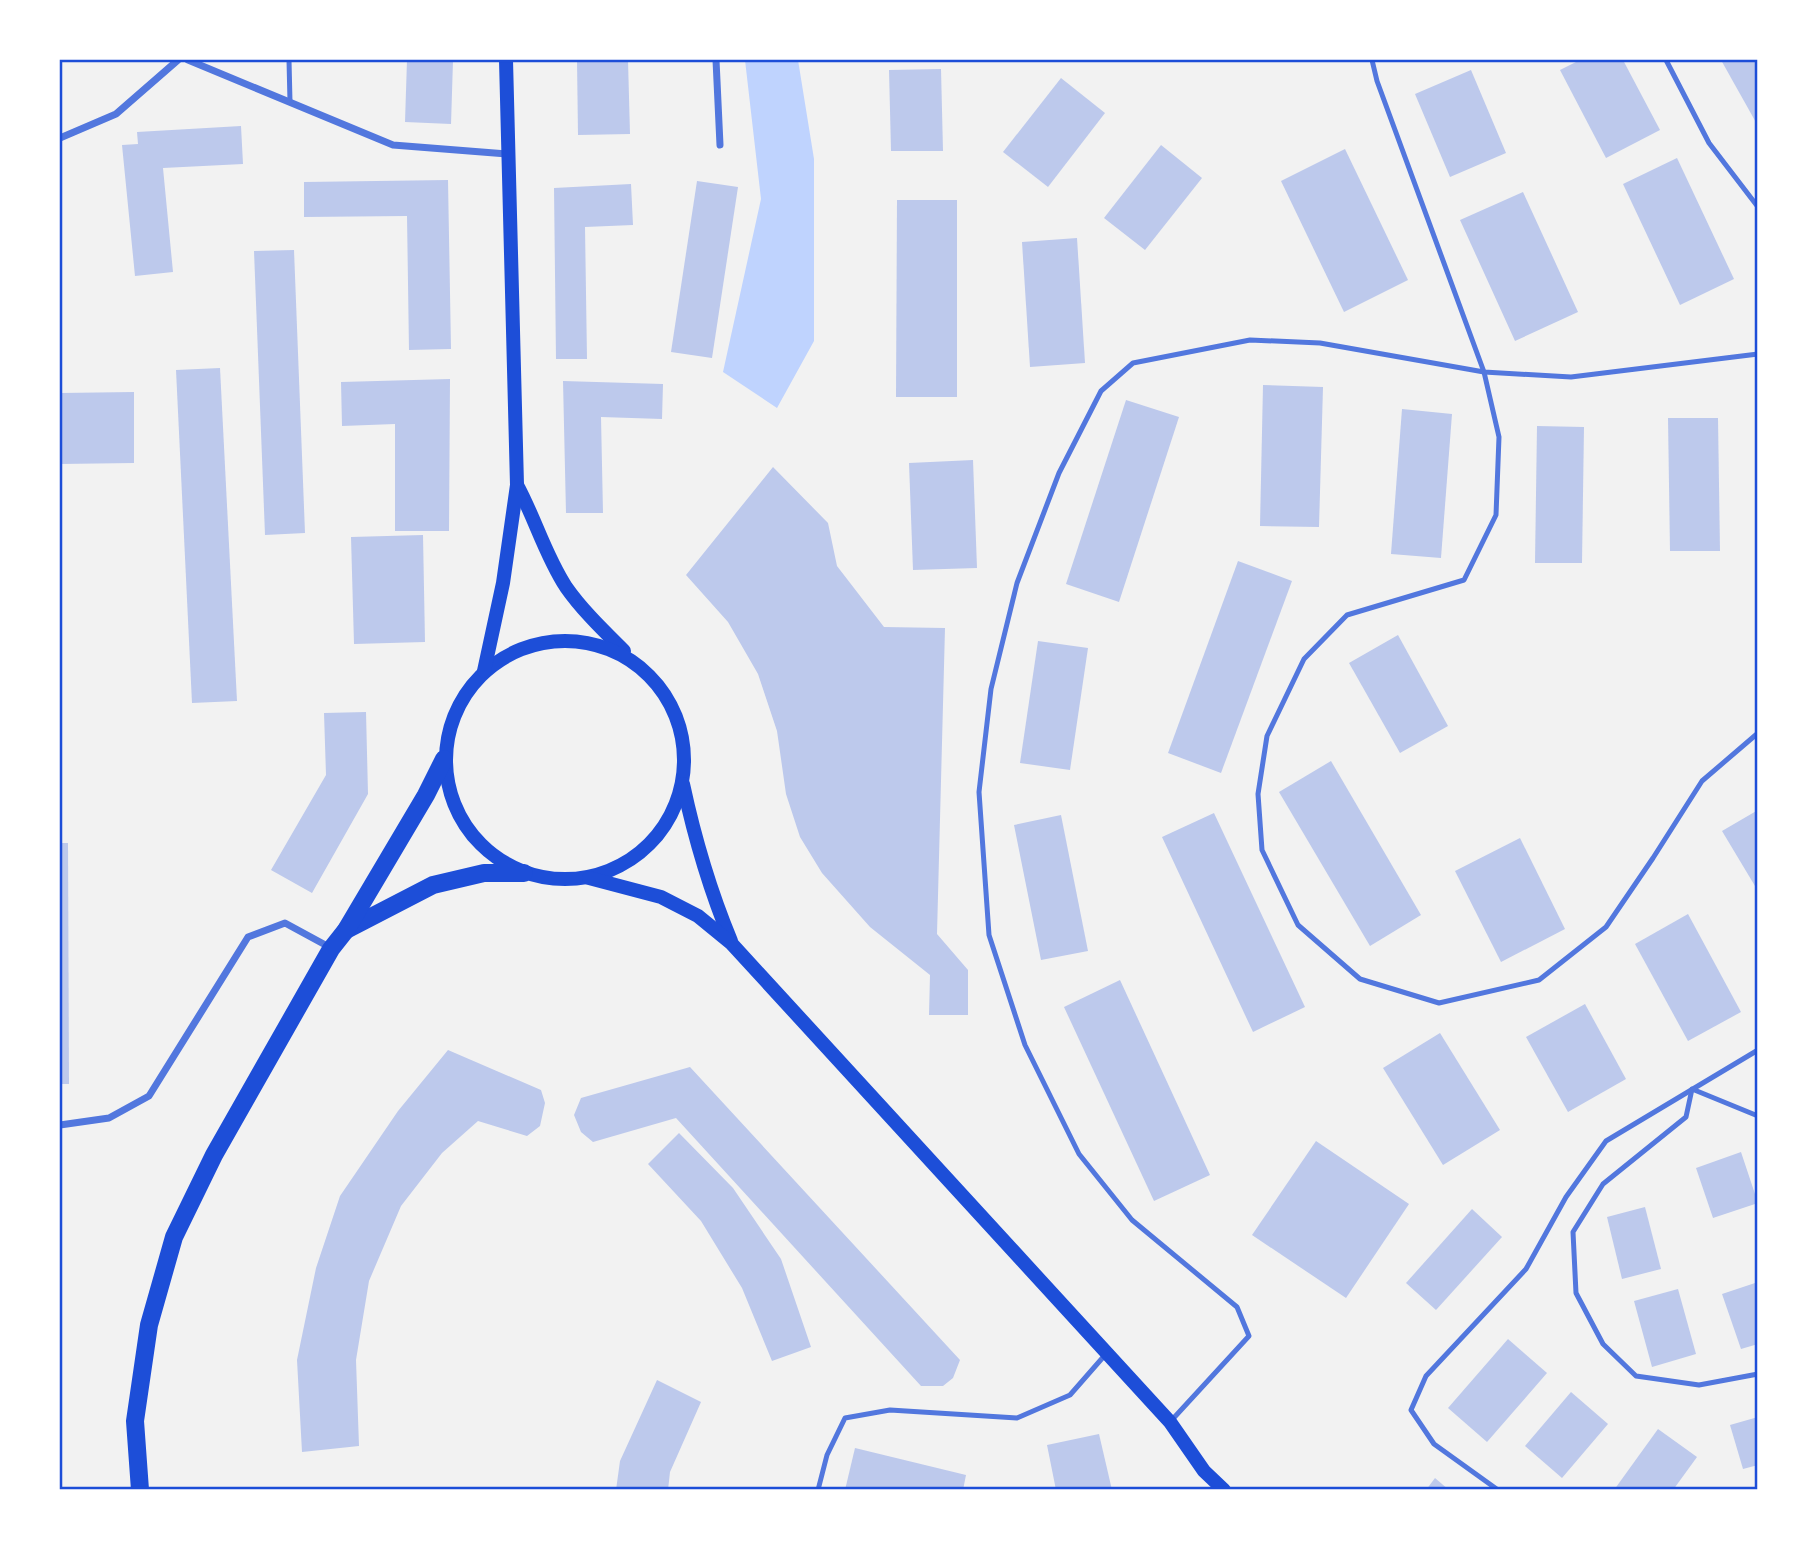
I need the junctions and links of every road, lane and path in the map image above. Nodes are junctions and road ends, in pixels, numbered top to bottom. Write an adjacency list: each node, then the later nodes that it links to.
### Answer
1 (178, 60): 9 (street)
2 (188, 60): 8 (street)
3 (289, 60): 8 (lane)
4 (506, 60): 11 (main road)
5 (716, 60): 10 (street)
6 (1372, 60): 15 (lane)
7 (1666, 60): 12 (lane)
8 (290, 102): 11 (street)
9 (60, 138)
10 (720, 145)
11 (507, 153): 16 (main road)
12 (1758, 207)
13 (1758, 345): 14 (lane)
14 (1756, 354): 15 (lane)
15 (1484, 372): 19 (lane); 33 (lane)
16 (517, 485): 17 (main road); 18 (main road)
17 (634, 662): 18 (main road); 21 (main road)
18 (484, 671): 20 (main road)
19 (1758, 733)
20 (444, 759): 22 (main road); 24 (main road)
21 (682, 780): 23 (main road); 25 (main road)
22 (524, 873): 23 (main road); 24 (main road)
23 (589, 878): 25 (main road)
24 (346, 930): 26 (main road)
25 (731, 943): 31 (main road)
26 (331, 949): 30 (street); 34 (main road)
27 (1758, 1050): 28 (lane)
28 (1692, 1089): 29 (lane); 32 (lane); 37 (lane)
29 (1758, 1116)
30 (60, 1125)
31 (1107, 1353): 33 (main road); 35 (lane)
32 (1758, 1374)
33 (1170, 1422): 36 (main road)
34 (140, 1489)
35 (818, 1489)
36 (1224, 1489)
37 (1498, 1489)

